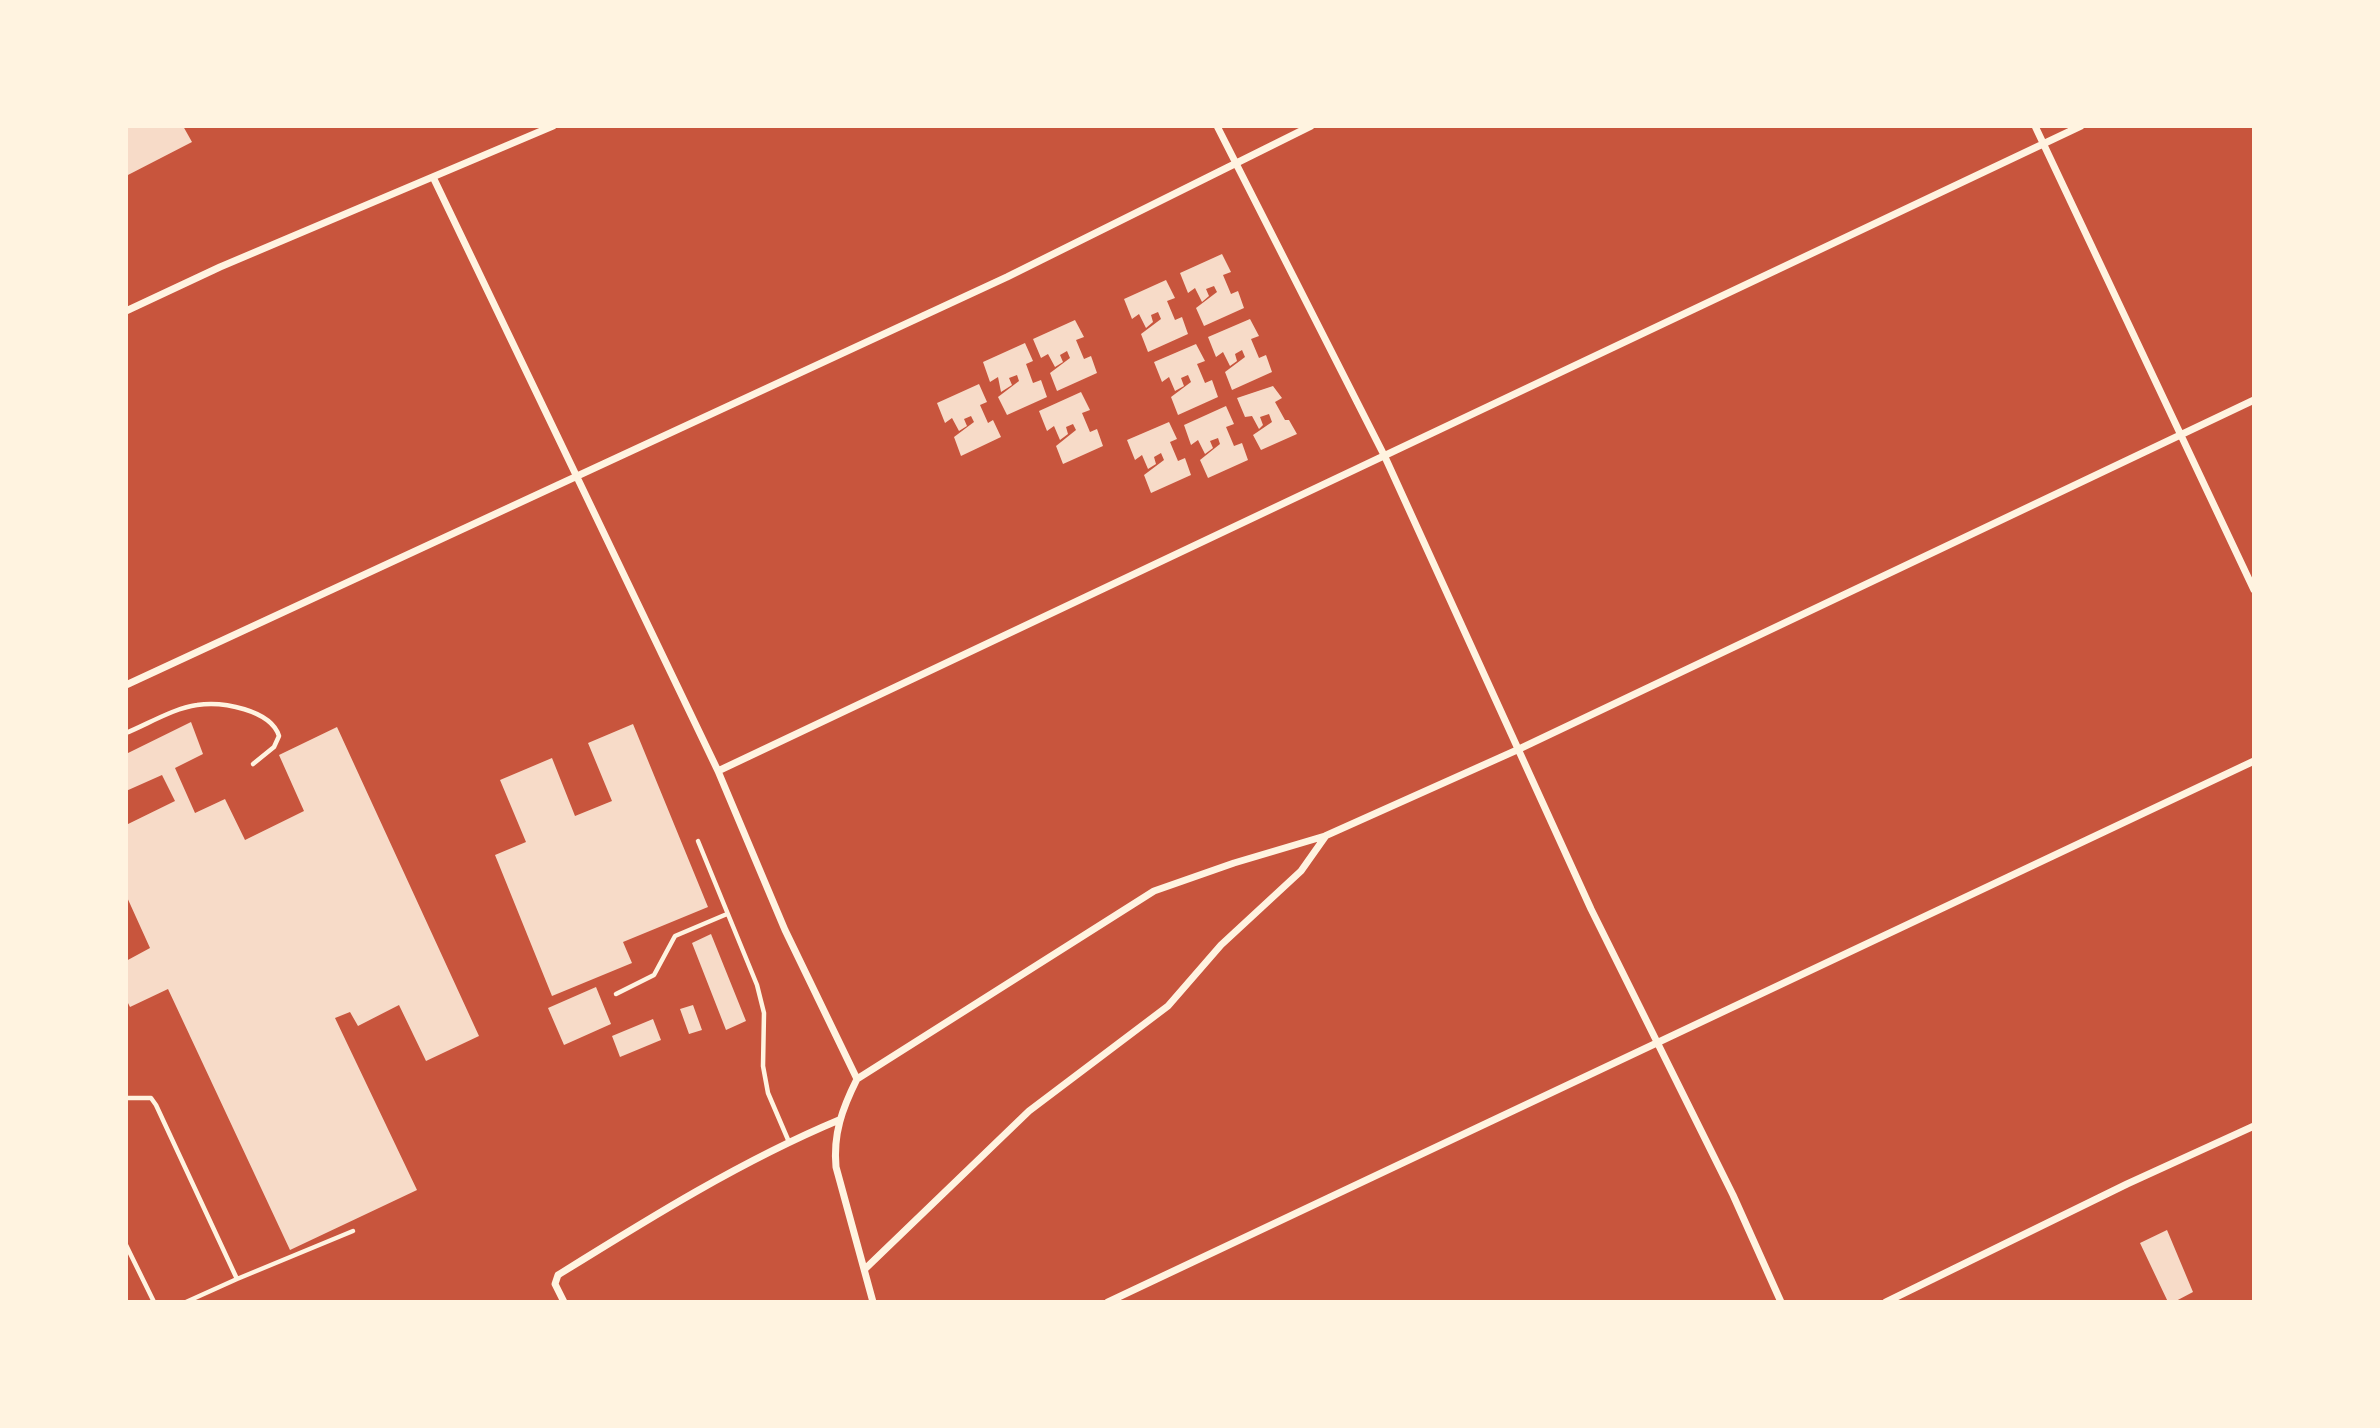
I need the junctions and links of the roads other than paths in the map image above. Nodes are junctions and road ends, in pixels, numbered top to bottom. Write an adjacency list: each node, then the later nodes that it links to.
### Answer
1 (553, 126): 8 (street)
2 (1217, 126): 7 (street)
3 (1311, 126): 7 (street)
4 (2035, 126): 6 (street)
5 (2081, 126): 6 (street)
6 (2044, 144): 11 (street); 12 (street)
7 (1235, 162): 12 (street); 13 (street)
8 (433, 177): 9 (street); 13 (street)
9 (126, 312)
10 (2254, 400): 11 (street)
11 (2182, 434): 14 (street); 17 (street)
12 (1385, 457): 17 (street); 20 (street)
13 (575, 477): 15 (street); 20 (street)
14 (2254, 590)
15 (126, 685)
16 (126, 733): 19 (lane)
17 (1517, 750): 21 (street); 25 (street)
18 (2254, 761): 25 (street)
19 (253, 764)
20 (718, 771): 26 (street)
21 (1325, 836): 26 (street); 33 (street)
22 (698, 841): 23 (lane)
23 (727, 914): 24 (lane); 30 (lane)
24 (616, 994)
25 (1657, 1043): 39 (street); 40 (street)
26 (856, 1079): 28 (street)
27 (126, 1098): 34 (lane)
28 (839, 1120): 30 (street); 33 (street)
29 (2254, 1126): 41 (street)
30 (789, 1142): 37 (street)
31 (354, 1231): 34 (lane)
32 (126, 1245): 35 (lane)
33 (866, 1268): 38 (street)
34 (237, 1279): 36 (lane)
35 (154, 1302)
36 (186, 1302)
37 (564, 1302)
38 (873, 1302)
39 (1108, 1302)
40 (1781, 1302)
41 (1886, 1302)

